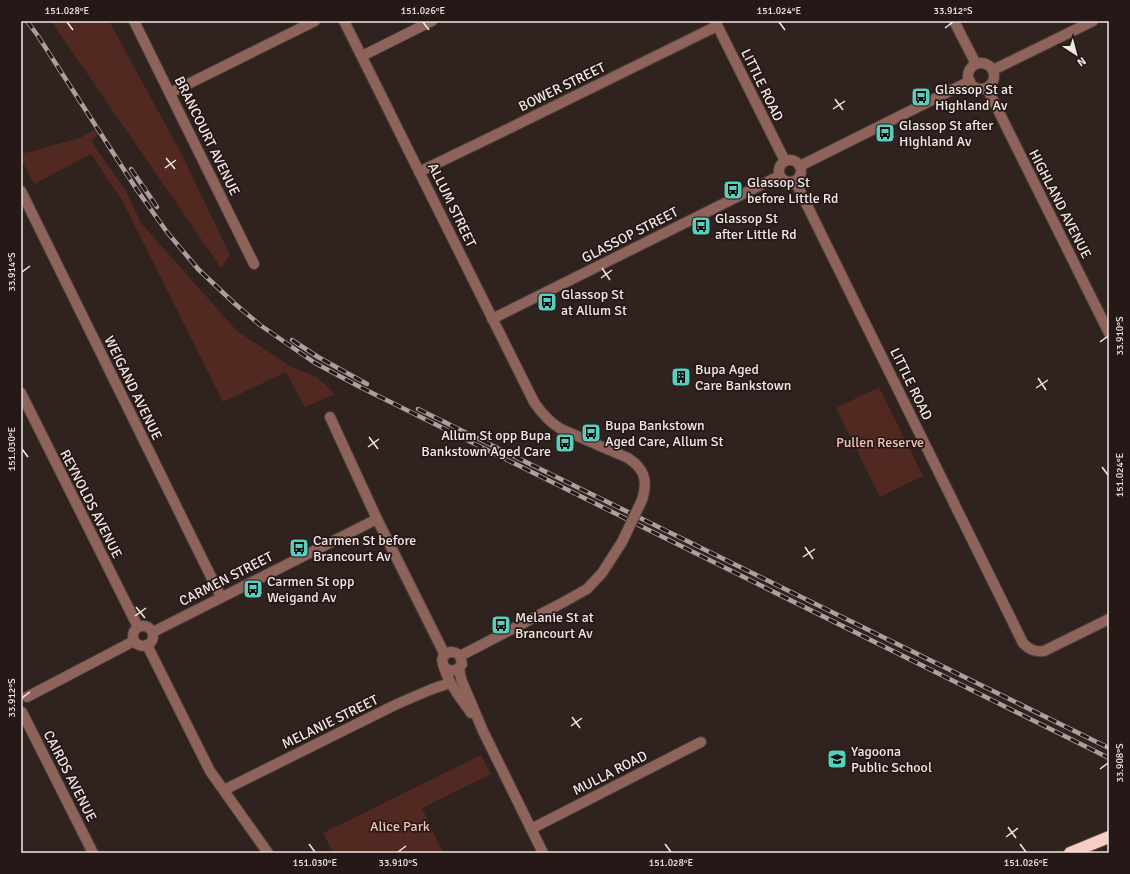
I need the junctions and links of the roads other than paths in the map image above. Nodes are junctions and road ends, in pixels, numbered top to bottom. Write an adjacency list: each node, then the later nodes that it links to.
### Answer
1 (134, 21): 13 (street, BRANCOURT AVENUE)
2 (315, 21): 13 (street)
3 (344, 21): 8 (street, ALLUM STREET)
4 (432, 21): 8 (street)
5 (954, 21): 9 (street)
6 (1093, 21): 10 (street)
7 (716, 23): 14 (street, LITTLE ROAD); 16 (street, BOWER STREET)
8 (362, 56): 16 (street, ALLUM STREET)
9 (976, 64): 10 (street); 11 (street)
10 (993, 70): 12 (street)
11 (970, 81): 12 (street); 15 (street)
12 (987, 88): 22 (street, HIGHLAND AVENUE)
13 (170, 93): 20 (street, BRANCOURT AVENUE)
14 (785, 161): 15 (street); 17 (street)
15 (800, 166): 18 (street)
16 (419, 172): 21 (street, ALLUM STREET)
17 (780, 176): 18 (street); 21 (street, GLASSOP STREET)
18 (795, 181): 27 (street, LITTLE ROAD)
19 (21, 190): 26 (street, WEIGAND AVENUE)
20 (254, 264)
21 (492, 319): 33 (street, ALLUM STREET, bridge)
22 (1109, 333)
23 (21, 393): 28 (street, REYNOLDS AVENUE)
24 (330, 417): 25 (street)
25 (377, 519): 26 (street, CARMEN STREET); 32 (street)
26 (221, 597): 29 (street, CARMEN STREET)
27 (1109, 619)
28 (138, 627): 29 (street); 30 (street)
29 (153, 632): 31 (street)
30 (134, 641): 31 (street); 37 (street)
31 (147, 645): 41 (street)
32 (445, 655): 33 (street); 34 (street)
33 (460, 656): 35 (street)
34 (444, 667): 35 (street); 36 (street)
35 (459, 668): 39 (street)
36 (450, 683): 39 (street); 41 (street, MELANIE STREET)
37 (24, 695): 38 (street)
38 (22, 712): 44 (street, CAIRDS AVENUE)
39 (483, 731): 42 (street)
40 (701, 742): 42 (street, MULLA ROAD)
41 (224, 790): 45 (street)
42 (531, 829): 46 (street)
43 (1109, 837): 47 (highway)
44 (93, 853)
45 (268, 853)
46 (543, 853)
47 (1070, 853)

